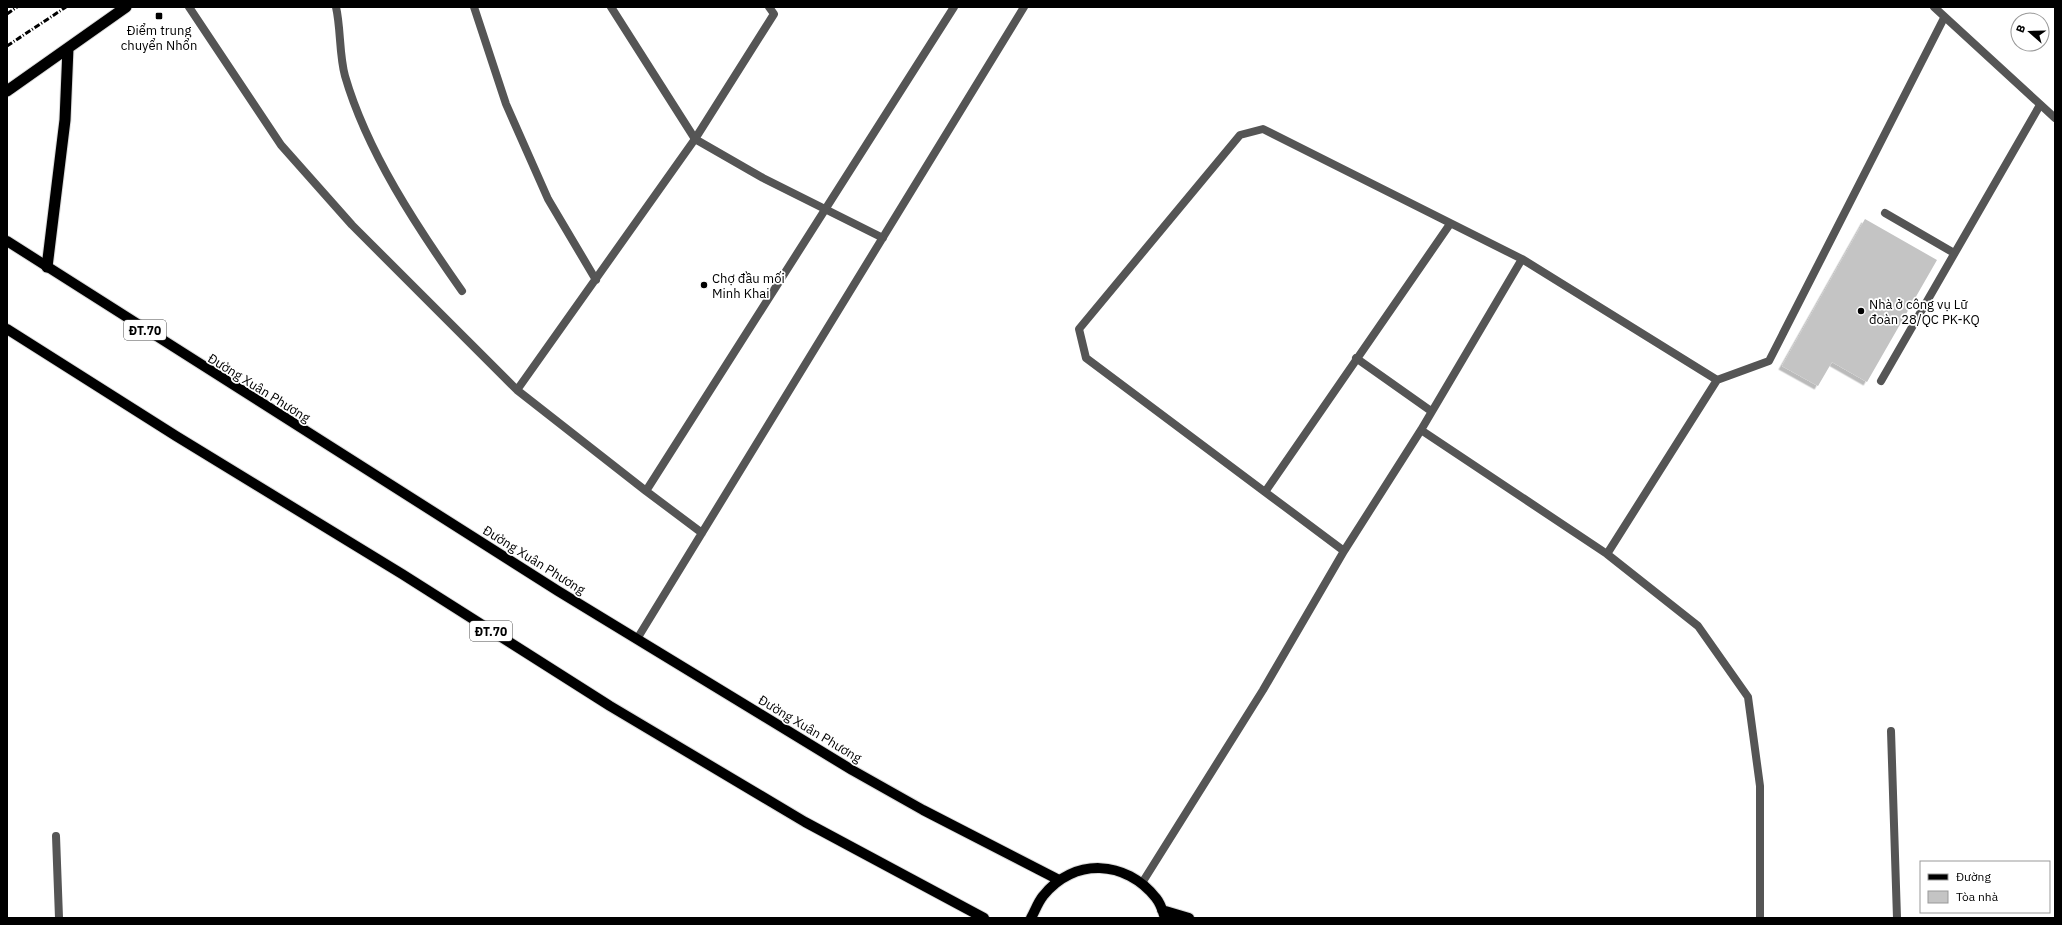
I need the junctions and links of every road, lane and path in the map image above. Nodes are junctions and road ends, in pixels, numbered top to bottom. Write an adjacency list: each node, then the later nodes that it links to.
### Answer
1 (126, 7): 11 (highway)
2 (189, 7): 30 (street)
3 (336, 7): 25 (street)
4 (474, 7): 24 (street)
5 (611, 7): 15 (street)
6 (769, 7): 15 (street)
7 (954, 7): 16 (street)
8 (1024, 7): 19 (street)
9 (1934, 7): 10 (street)
10 (1944, 18): 13 (street); 28 (street)
11 (68, 48): 12 (highway); 23 (highway)
12 (7, 91)
13 (2040, 104): 14 (street); 21 (street)
14 (2055, 118)
15 (695, 139): 16 (street); 24 (street)
16 (826, 210): 19 (street); 33 (street)
17 (1885, 214): 21 (street)
18 (1450, 224): 22 (street); 27 (street); 34 (street)
19 (883, 238): 35 (street)
20 (7, 242): 23 (main road, Đường Xuân Phương / ĐT.70)
21 (1954, 253): 29 (street)
22 (1522, 259): 28 (street); 31 (street)
23 (47, 267): 38 (main road, Đường Xuân Phương / ĐT.70)
24 (596, 280): 30 (street)
25 (462, 291)
26 (7, 329): 45 (main road, ĐT.70)
27 (1356, 358): 31 (street); 34 (street)
28 (1717, 380): 37 (street)
29 (1881, 381)
30 (517, 390): 33 (street)
31 (1431, 411): 32 (street)
32 (1421, 430): 36 (street); 37 (street)
33 (646, 492): 35 (street)
34 (1265, 492): 36 (street)
35 (702, 533): 38 (street)
36 (1344, 551): 42 (street)
37 (1607, 554): 48 (street)
38 (637, 639): 41 (main road, Đường Xuân Phương / ĐT.70)
39 (1891, 730): 49 (street)
40 (56, 836): 44 (street)
41 (1059, 880): 42 (main road); 46 (main road)
42 (1142, 883): 43 (main road)
43 (1164, 914): 47 (main road)
44 (59, 918)
45 (984, 918)
46 (1031, 918)
47 (1190, 918)
48 (1760, 918)
49 (1897, 918)

